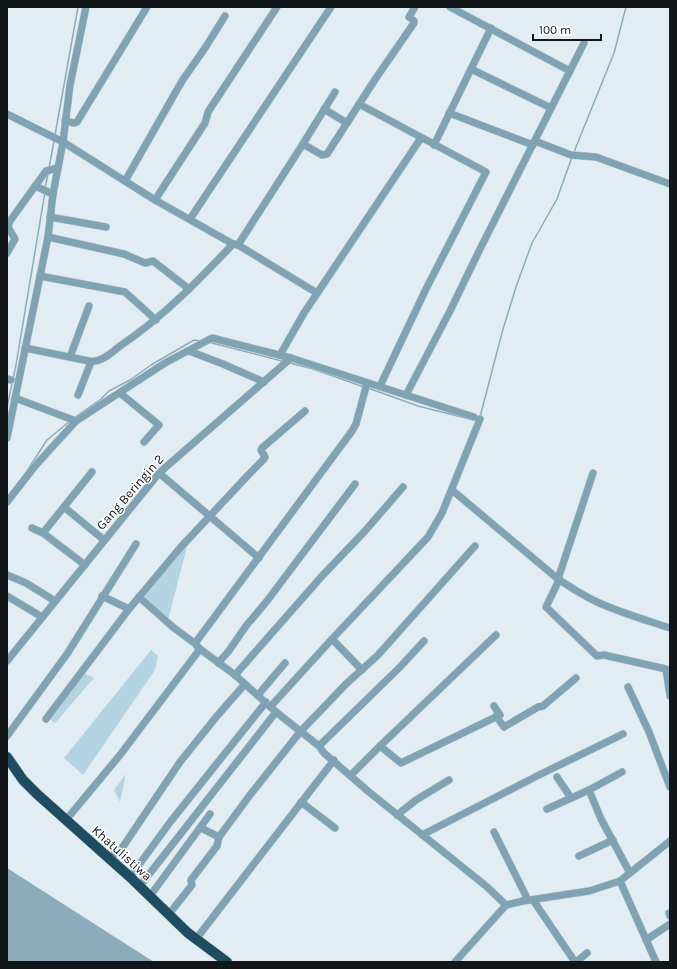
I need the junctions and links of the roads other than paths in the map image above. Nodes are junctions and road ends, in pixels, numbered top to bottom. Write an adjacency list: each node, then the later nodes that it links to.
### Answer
1 (86, 7): 18 (street)
2 (146, 7): 18 (street)
3 (277, 7): 30 (street)
4 (331, 7): 32 (street)
5 (415, 7): 13 (street)
6 (450, 7): 8 (street)
7 (225, 16): 26 (street)
8 (491, 28): 10 (street); 11 (street)
9 (584, 43): 11 (street)
10 (471, 69): 14 (street); 16 (street)
11 (570, 71): 14 (street)
12 (335, 92): 15 (street)
13 (359, 104): 19 (street); 20 (street)
14 (552, 108): 22 (street)
15 (324, 109): 19 (street); 23 (street)
16 (449, 113): 22 (street); 24 (street)
17 (7, 114): 21 (street)
18 (65, 121): 21 (street)
19 (347, 123): 23 (street)
20 (422, 138): 24 (street); 40 (street)
21 (57, 139): 25 (street); 26 (street)
22 (534, 143): 27 (street); 54 (street)
23 (303, 144): 36 (street)
24 (434, 145): 51 (street)
25 (51, 170): 28 (street); 29 (street)
26 (125, 181): 30 (street)
27 (670, 184)
28 (34, 186): 29 (street); 33 (street)
29 (47, 192): 31 (street)
30 (155, 200): 32 (street)
31 (50, 217): 34 (street); 35 (street)
32 (190, 219): 36 (street)
33 (7, 226): 37 (street)
34 (106, 227)
35 (48, 237): 38 (street); 39 (street)
36 (236, 244): 39 (street); 40 (street)
37 (7, 252)
38 (40, 276): 42 (street); 43 (street)
39 (189, 290): 42 (street)
40 (317, 293): 45 (street)
41 (89, 306): 46 (street)
42 (156, 320): 48 (street)
43 (25, 348): 46 (street); 55 (street)
44 (189, 351): 45 (street); 49 (street); 52 (street)
45 (280, 355): 47 (street)
46 (70, 357): 48 (street)
47 (288, 361): 49 (street, Gang Beringin 2); 50 (street)
48 (91, 362): 53 (street)
49 (264, 382): 61 (street, Gang Beringin 2)
50 (366, 386): 51 (street); 74 (street)
51 (380, 386): 54 (street)
52 (120, 393): 57 (street); 59 (street)
53 (78, 395)
54 (406, 395): 65 (street)
55 (15, 398): 57 (street); 58 (street)
56 (305, 411): 68 (street)
57 (72, 420): 66 (street)
58 (7, 438)
59 (144, 442)
60 (92, 472): 67 (street)
61 (158, 473): 68 (street); 71 (street, Gang Beringin 2)
62 (593, 473): 77 (street)
63 (355, 484): 91 (street)
64 (403, 487): 94 (street)
65 (452, 490): 77 (street); 86 (street)
66 (7, 502)
67 (64, 507): 70 (street); 71 (street)
68 (209, 517): 74 (street); 80 (street)
69 (32, 528): 70 (street)
70 (43, 533): 75 (street)
71 (104, 540): 75 (street, Gang Beringin 2)
72 (136, 544): 79 (street)
73 (476, 546): 93 (street)
74 (259, 558): 88 (street)
75 (85, 565): 81 (street, Gang Beringin 2)
76 (7, 575): 81 (street)
77 (559, 580): 84 (street); 99 (street)
78 (7, 596): 83 (street)
79 (102, 596): 82 (street); 106 (street)
80 (139, 597): 82 (street); 88 (street)
81 (55, 601): 83 (street, Gang Beringin 2)
82 (129, 609): 103 (street)
83 (42, 617): 90 (street, Gang Beringin 2)
84 (670, 628)
85 (496, 635): 108 (street)
86 (332, 639): 93 (street); 101 (street)
87 (424, 641): 107 (street)
88 (196, 642): 89 (street)
89 (200, 649): 91 (street); 122 (street)
90 (7, 661)
91 (218, 663): 94 (street)
92 (286, 663): 98 (street)
93 (362, 670): 104 (street)
94 (235, 675): 96 (street)
95 (576, 678): 102 (street)
96 (245, 684): 98 (street); 131 (street)
97 (628, 687): 115 (street)
98 (258, 695): 101 (street)
99 (670, 696)
100 (494, 706): 102 (street)
101 (271, 707): 104 (street); 133 (street); 135 (street)
102 (496, 716): 108 (street)
103 (46, 719)
104 (300, 732): 107 (street); 127 (street)
105 (623, 734): 126 (street)
106 (7, 736)
107 (318, 746): 110 (street)
108 (380, 746): 112 (street)
109 (7, 757): 122 (highway, Khatulistiwa)
110 (334, 760): 112 (street); 118 (street)
111 (622, 772): 116 (street)
112 (351, 775): 121 (street)
113 (557, 777): 117 (street)
114 (449, 780): 121 (street)
115 (670, 787)
116 (589, 790): 117 (street); 128 (street)
117 (571, 798): 119 (street)
118 (301, 802): 124 (street); 141 (street)
119 (547, 809)
120 (210, 814): 123 (street)
121 (398, 815): 126 (street)
122 (66, 820): 131 (highway, Khatulistiwa)
123 (201, 828): 127 (street); 136 (street)
124 (335, 828)
125 (494, 832): 137 (street)
126 (422, 835): 138 (street)
127 (220, 837): 139 (street)
128 (613, 840): 130 (street); 132 (street)
129 (670, 841): 132 (street)
130 (579, 856)
131 (109, 858): 133 (highway, Khatulistiwa)
132 (630, 873): 134 (street)
133 (130, 877): 135 (highway, Khatulistiwa)
134 (620, 881): 137 (street); 142 (street)
135 (139, 886): 136 (highway, Khatulistiwa)
136 (150, 896): 139 (highway, Khatulistiwa)
137 (531, 900): 138 (street); 146 (street)
138 (506, 905): 145 (street)
139 (169, 914): 141 (highway, Khatulistiwa)
140 (670, 924): 142 (street)
141 (196, 939): 144 (highway, Khatulistiwa)
142 (646, 940): 147 (street)
143 (587, 953): 146 (street)
144 (227, 962)
145 (455, 962)
146 (576, 962)
147 (656, 962)

